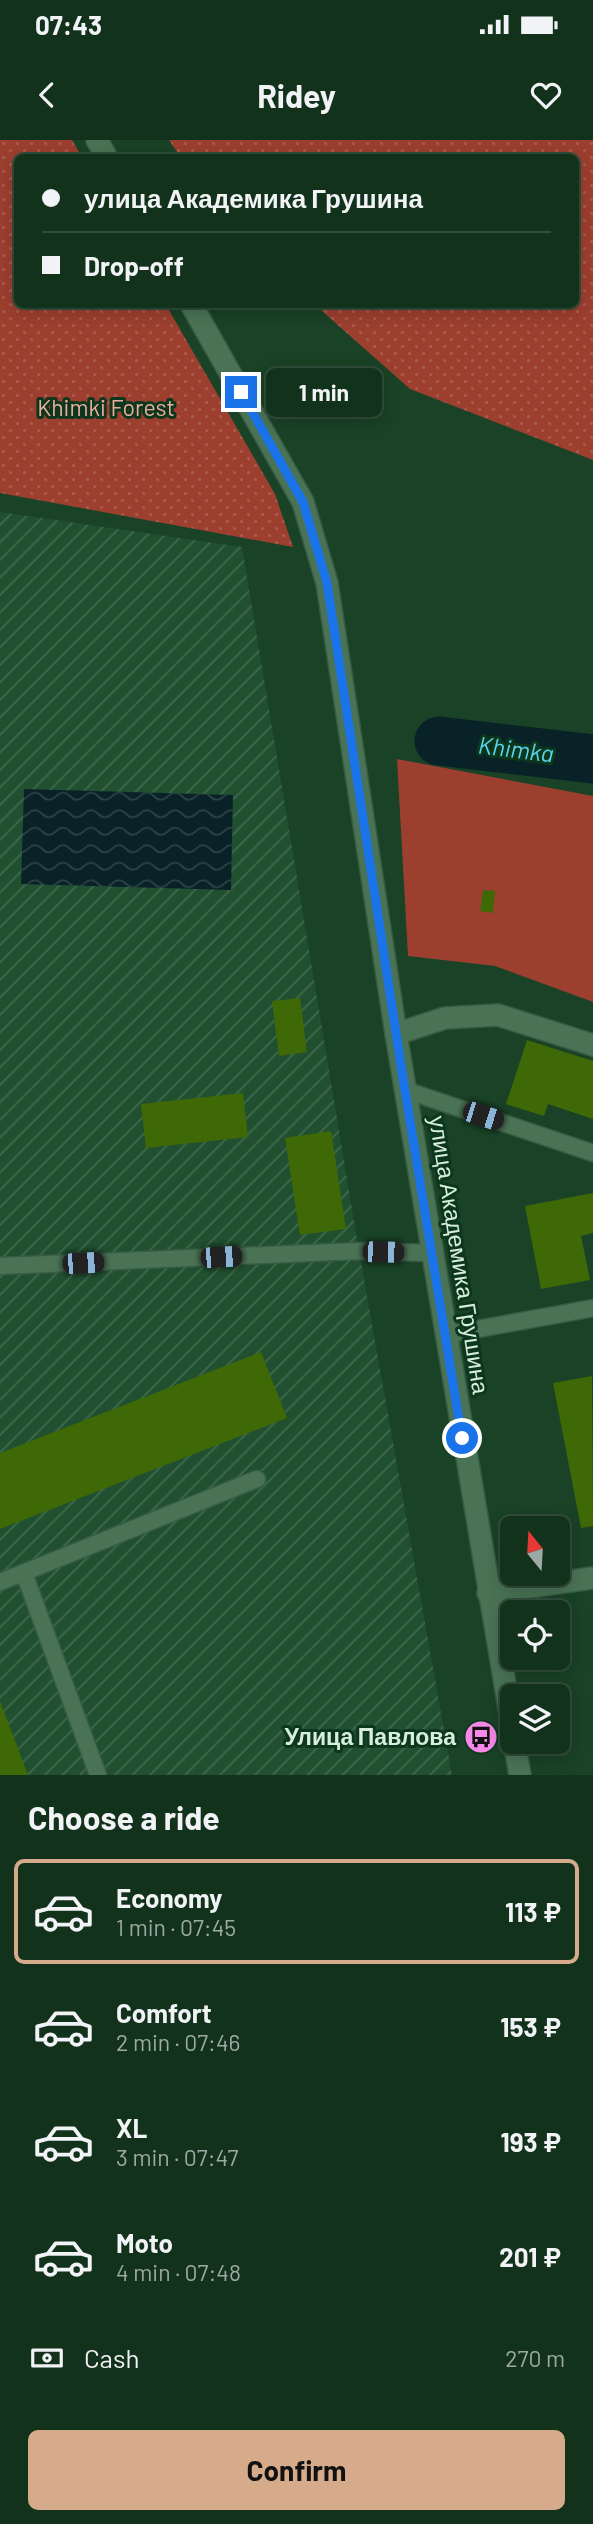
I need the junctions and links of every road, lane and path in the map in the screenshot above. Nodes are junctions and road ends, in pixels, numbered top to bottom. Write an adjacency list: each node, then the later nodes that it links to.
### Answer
1 (193, 308): 2 (street, улица Академика Грушина)
2 (396, 1034): 3 (street); 4 (street, улица Академика Грушина)
3 (593, 1045)
4 (405, 1090): 5 (lane); 6 (street, улица Академика Грушина)
5 (593, 1153)
6 (432, 1253): 7 (lane); 9 (street, улица Академика Грушина)
7 (0, 1266)
8 (593, 1308): 9 (lane)
9 (445, 1335): 14 (street, улица Академика Грушина)
10 (257, 1479): 11 (lane)
11 (24, 1573): 13 (lane); 17 (lane)
12 (593, 1578): 14 (street)
13 (0, 1582)
14 (488, 1593): 15 (street, улица Академика Грушина)
15 (504, 1684)
16 (516, 1754): 18 (street)
17 (98, 1775)
18 (520, 1775)

